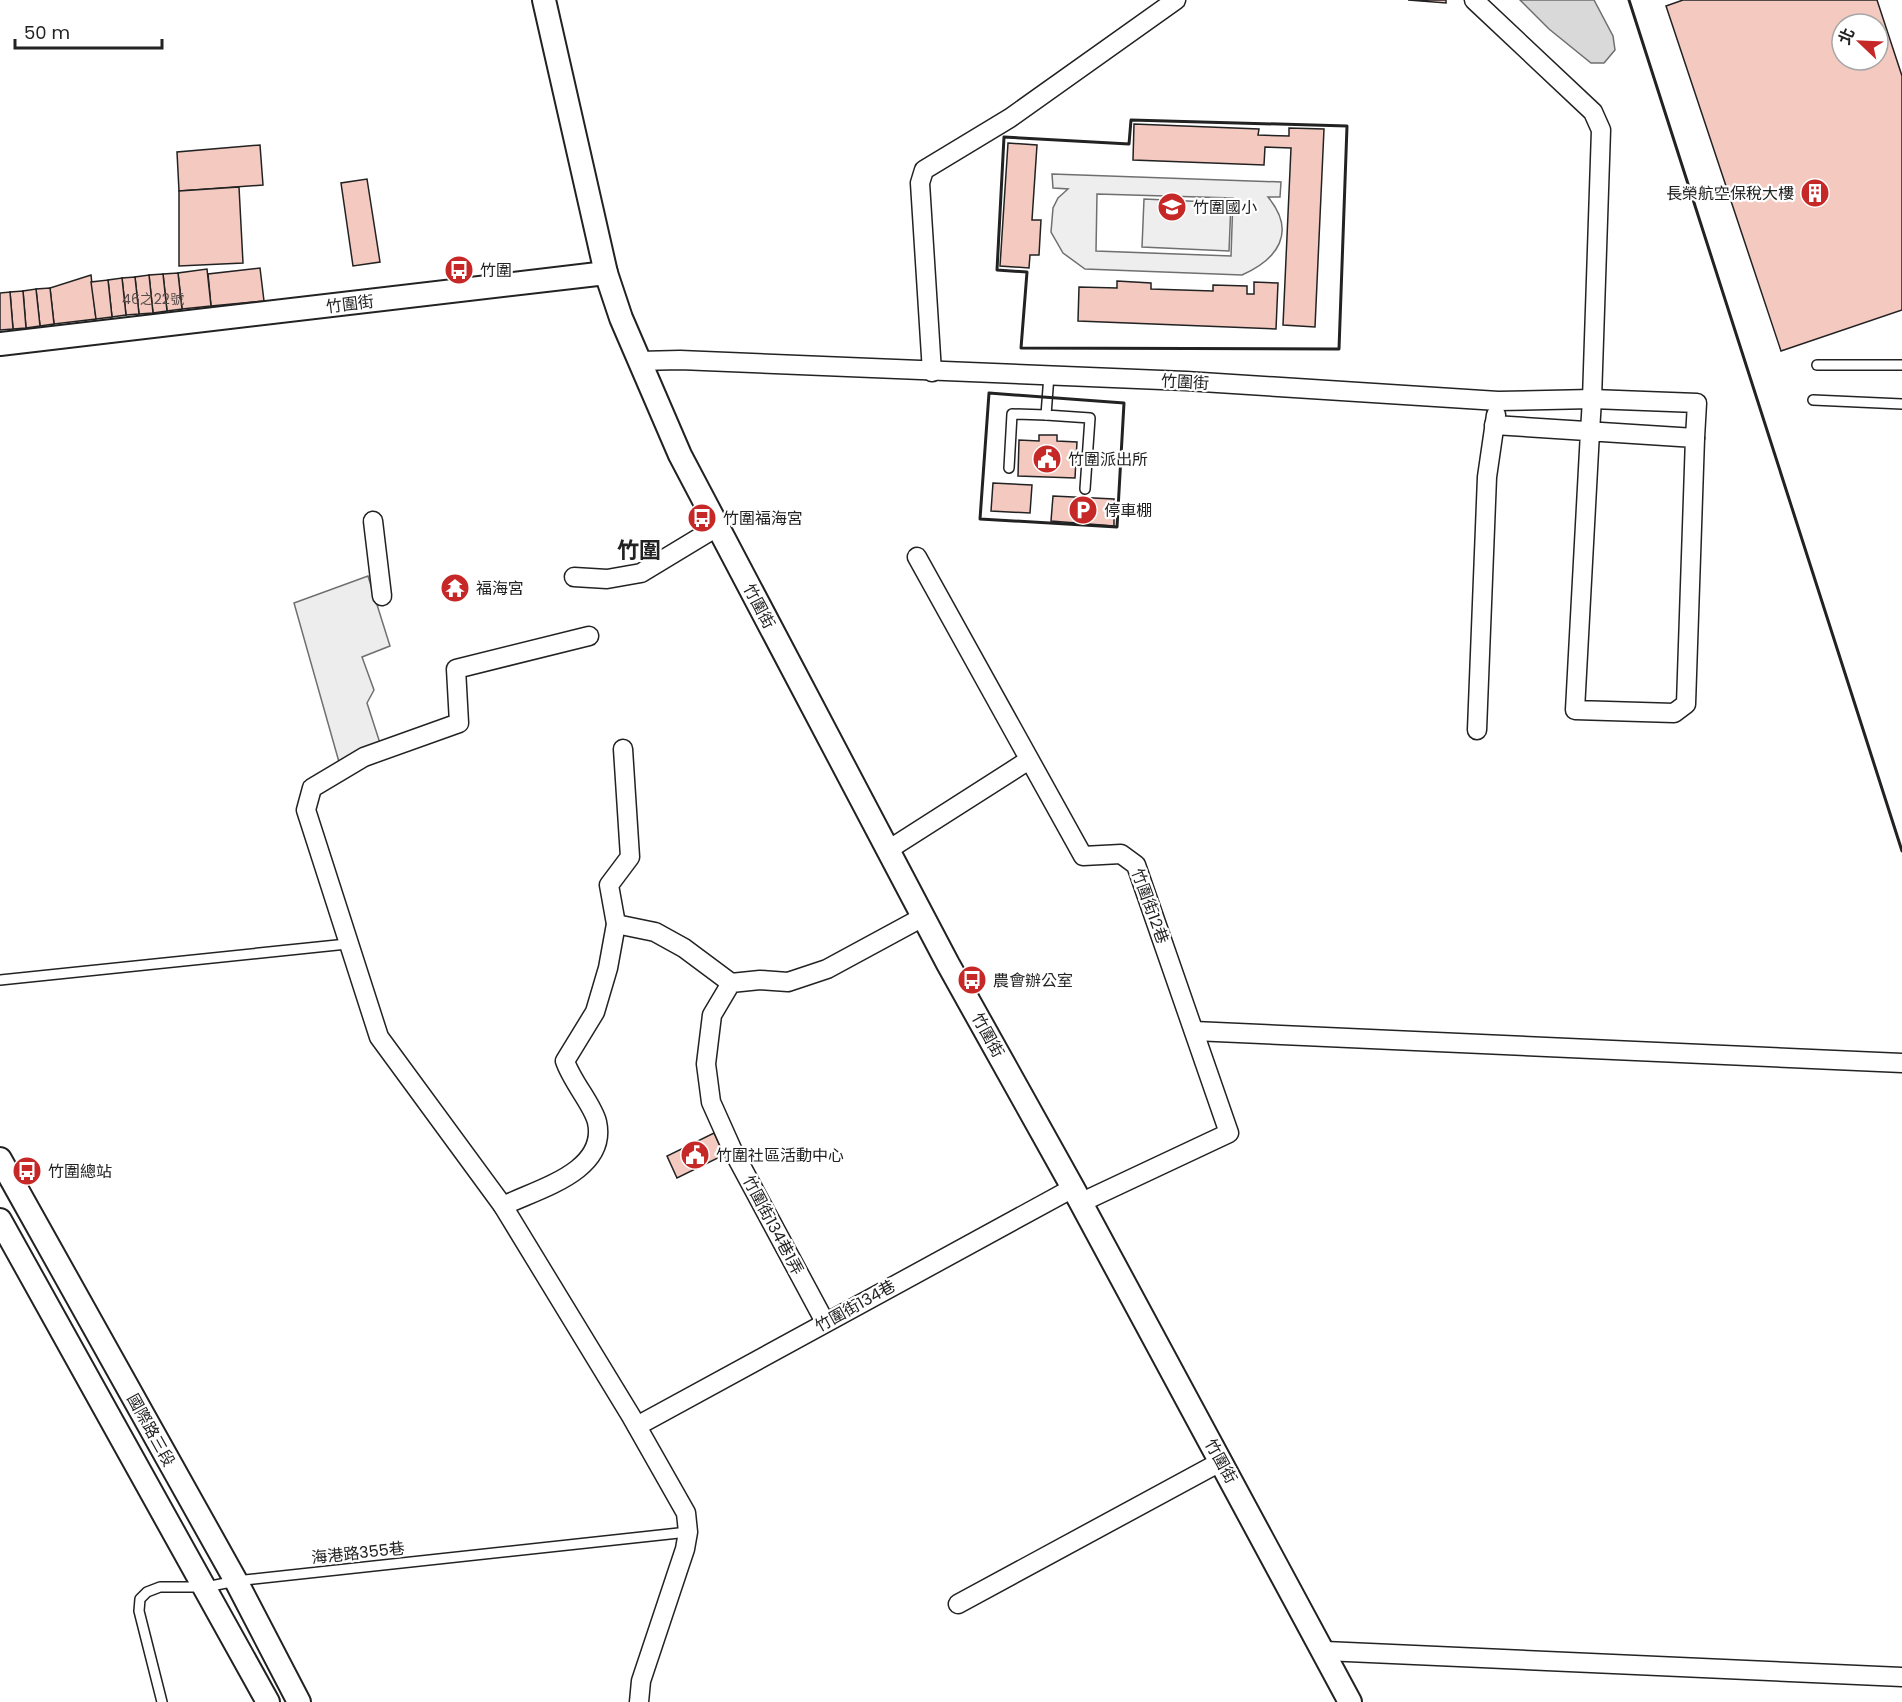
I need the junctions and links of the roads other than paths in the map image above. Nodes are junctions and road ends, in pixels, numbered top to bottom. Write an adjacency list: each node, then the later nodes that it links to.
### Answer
1 (544, 0): 4 (street)
2 (1176, 0): 9 (street)
3 (1474, 0): 11 (street)
4 (606, 273): 5 (street, 竹圍街); 6 (street, 竹圍街)
5 (0, 344)
6 (639, 361): 9 (street, 竹圍街); 22 (street, 竹圍街)
7 (1817, 364): 8 (lane)
8 (1902, 365)
9 (932, 372): 10 (street, 竹圍街)
10 (1049, 375): 13 (street, 竹圍街); 15 (lane)
11 (1592, 399): 13 (street, 竹圍街); 17 (street); 18 (street, 竹圍街)
12 (1813, 400): 14 (lane)
13 (1498, 401): 16 (street)
14 (1902, 404)
15 (1046, 416): 19 (lane); 20 (lane)
16 (1494, 426): 17 (street); 27 (street)
17 (1590, 432): 18 (street); 18 (street)
18 (1695, 438)
19 (1009, 468)
20 (1085, 489)
21 (373, 521): 25 (street)
22 (717, 527): 24 (street); 30 (street, 竹圍街)
23 (917, 557): 29 (street, 竹圍街12巷)
24 (574, 577)
25 (382, 596)
26 (589, 636): 33 (street)
27 (1477, 730)
28 (623, 749): 32 (street)
29 (1029, 760): 30 (street); 36 (street, 竹圍街12巷)
30 (888, 850): 31 (street, 竹圍街)
31 (923, 917): 35 (street); 39 (street, 竹圍街)
32 (616, 924): 35 (street); 40 (street)
33 (347, 944): 34 (lane); 40 (street)
34 (0, 980)
35 (731, 983): 42 (street, 竹圍街134巷1弄)
36 (1194, 1031): 37 (street); 39 (street, 竹圍街12巷)
37 (1902, 1064)
38 (0, 1159): 46 (street, 國際路三段)
39 (1077, 1195): 42 (street, 竹圍街134巷); 44 (street, 竹圍街)
40 (503, 1206): 43 (street)
41 (0, 1220): 47 (street, 國際路三段)
42 (825, 1322): 43 (street, 竹圍街134巷)
43 (637, 1426): 45 (street)
44 (1222, 1461): 48 (street); 49 (street, 竹圍街)
45 (688, 1532): 46 (lane, 海港路355巷); 54 (street)
46 (236, 1581): 47 (lane, 海港路355巷); 53 (street, 國際路三段)
47 (207, 1587): 51 (lane, 海港路355巷); 52 (street, 國際路三段)
48 (958, 1604)
49 (1325, 1651): 50 (street); 55 (street, 竹圍街)
50 (1902, 1677)
51 (162, 1702)
52 (268, 1702)
53 (299, 1702)
54 (639, 1702)
55 (1350, 1702)

